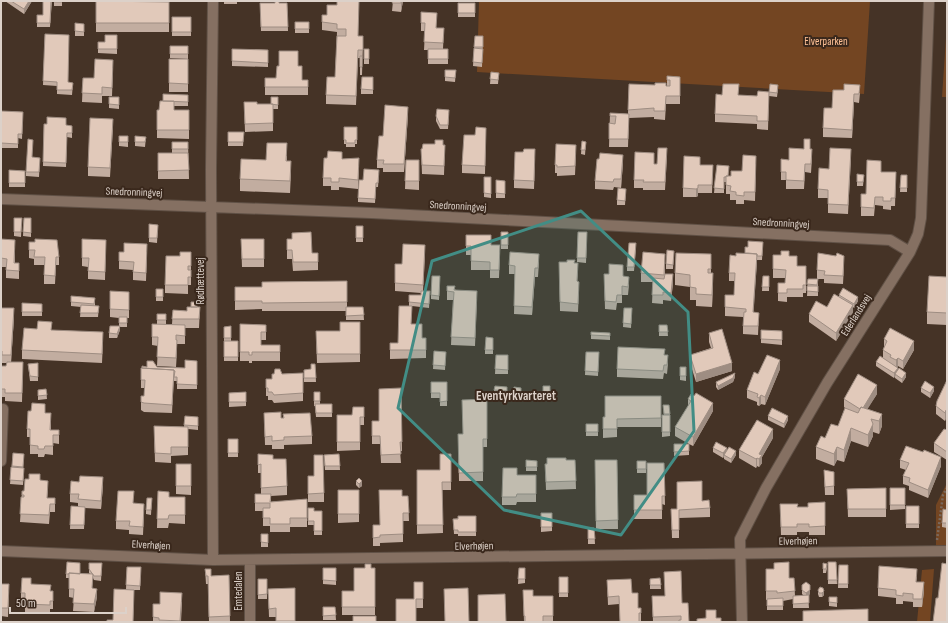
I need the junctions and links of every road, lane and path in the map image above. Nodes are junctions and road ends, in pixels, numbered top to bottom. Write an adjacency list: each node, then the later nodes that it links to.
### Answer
1 (213, 1): 4 (street, Rødhættevej)
2 (929, 1): 5 (street, Ederlandsvej)
3 (1, 199): 4 (street, Snedronningvej)
4 (212, 208): 5 (street, Snedronningvej); 13 (street, Rødhættevej)
5 (910, 252): 12 (street, Ederlandsvej)
6 (3, 409): 7 (street)
7 (1, 460)
8 (947, 488): 10 (path)
9 (1, 551): 13 (street, Elverhøjen)
10 (936, 551): 11 (street, Elverhøjen); 12 (street, Elverhøjen)
11 (947, 551)
12 (741, 554): 14 (street, Elverhøjen); 16 (street, Ederlandsvej)
13 (213, 560): 14 (street, Elverhøjen)
14 (250, 560): 15 (street, Emtedalen)
15 (250, 622)
16 (742, 622)

